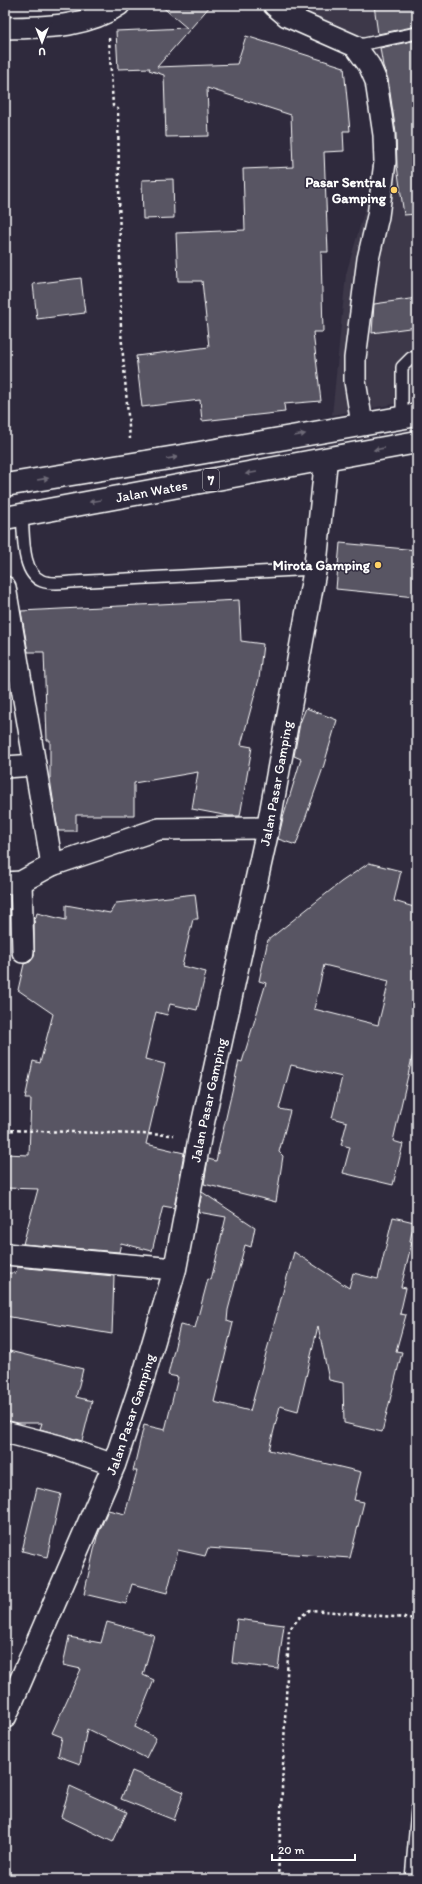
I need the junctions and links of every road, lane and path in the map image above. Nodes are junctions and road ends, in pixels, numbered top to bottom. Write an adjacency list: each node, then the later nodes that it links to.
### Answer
1 (274, 5): 5 (street)
2 (114, 9): 3 (street); 9 (path)
3 (5, 28)
4 (417, 33): 5 (lane)
5 (355, 46): 8 (street)
6 (417, 357): 7 (lane)
7 (410, 416): 8 (main road, Jalan Wates / 7)
8 (362, 424): 12 (main road, Jalan Wates / 7, one-way to 8)
9 (130, 439)
10 (417, 442): 11 (main road, Jalan Wates / 7, one-way to 11)
11 (326, 460): 13 (main road, Jalan Wates / 7, one-way to 13); 14 (main road, Jalan Pasar Gamping)
12 (5, 485)
13 (14, 517): 14 (lane)
14 (315, 569): 18 (main road, Jalan Pasar Gamping)
15 (5, 587): 16 (street)
16 (35, 765): 17 (street); 19 (street)
17 (5, 767)
18 (268, 828): 19 (street); 23 (main road, Jalan Pasar Gamping)
19 (52, 865): 20 (street)
20 (13, 883): 21 (street)
21 (23, 952)
22 (5, 1130): 23 (path)
23 (200, 1136): 25 (main road, Jalan Pasar Gamping)
24 (5, 1254): 25 (street)
25 (175, 1269): 27 (main road, Jalan Pasar Gamping)
26 (5, 1432): 27 (street)
27 (114, 1465): 29 (main road, Jalan Pasar Gamping)
28 (417, 1619): 31 (path)
29 (5, 1717)
30 (417, 1809): 32 (lane)
31 (278, 1879)
32 (411, 1879)

